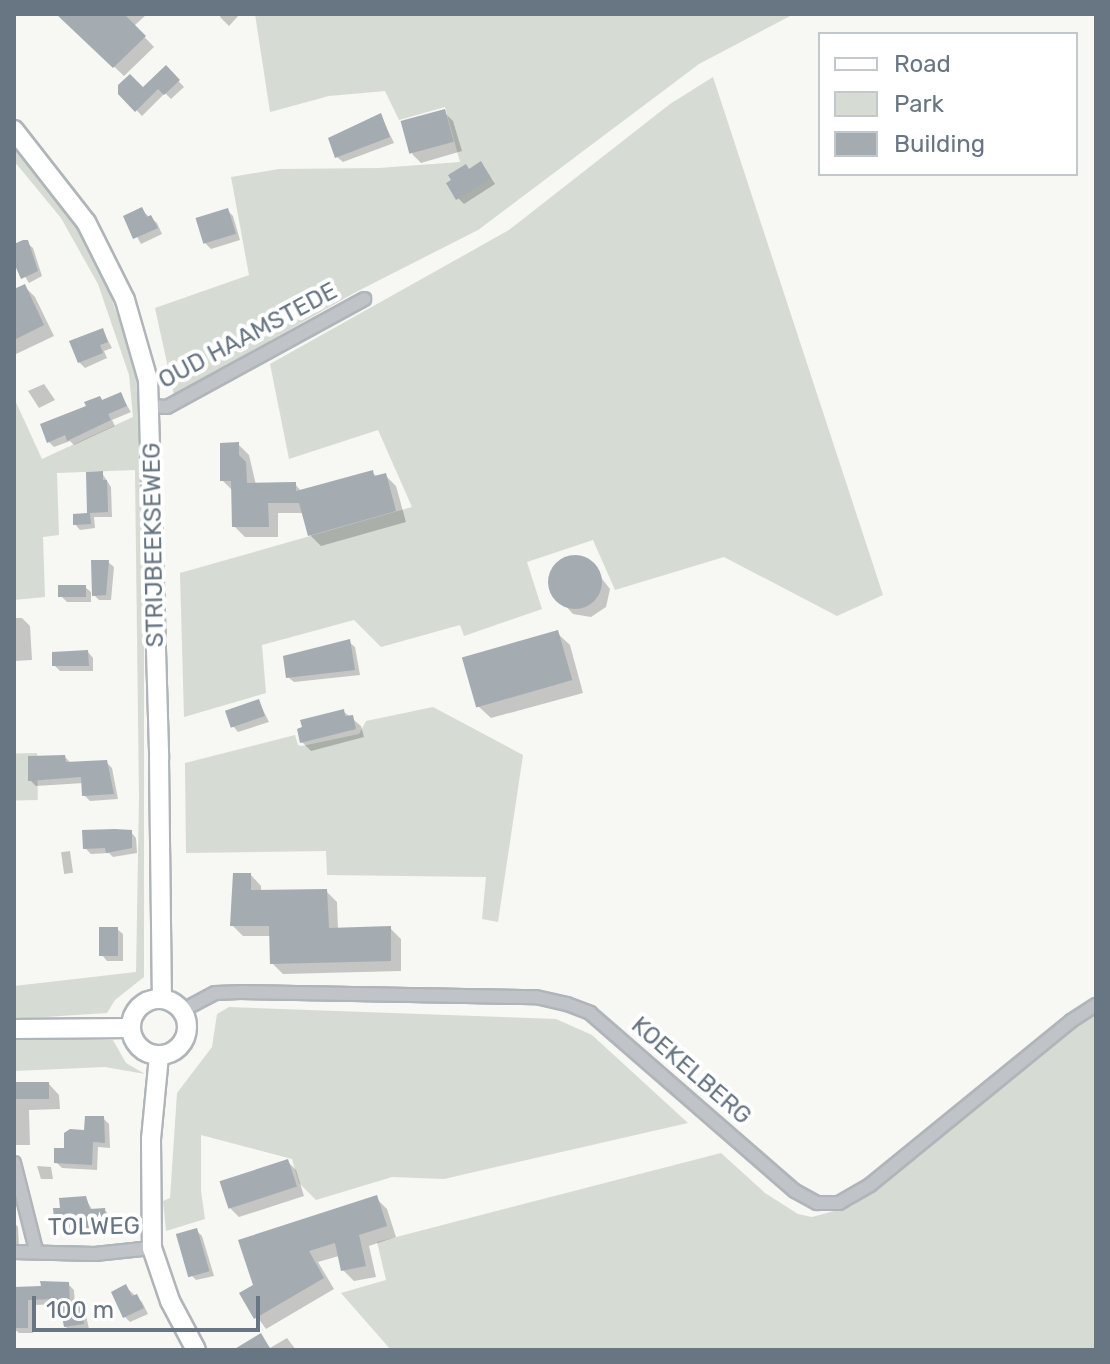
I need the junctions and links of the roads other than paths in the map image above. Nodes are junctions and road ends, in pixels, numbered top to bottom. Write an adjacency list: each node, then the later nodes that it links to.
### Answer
1 (14, 130): 3 (main road, STRIJBEEKSEWEG)
2 (364, 299): 3 (street, OUD HAAMSTEDE)
3 (150, 406): 4 (main road, STRIJBEEKSEWEG)
4 (162, 998): 6 (main road); 7 (main road)
5 (1096, 1005): 6 (street, KOEKELBERG)
6 (183, 1010): 9 (main road)
7 (131, 1028): 8 (main road); 9 (main road)
8 (14, 1029)
9 (159, 1056): 11 (main road)
10 (14, 1163): 12 (street, TOLWEG)
11 (152, 1248): 12 (street, TOLWEG); 14 (main road)
12 (36, 1250): 13 (street, TOLWEG)
13 (14, 1252)
14 (196, 1350)

